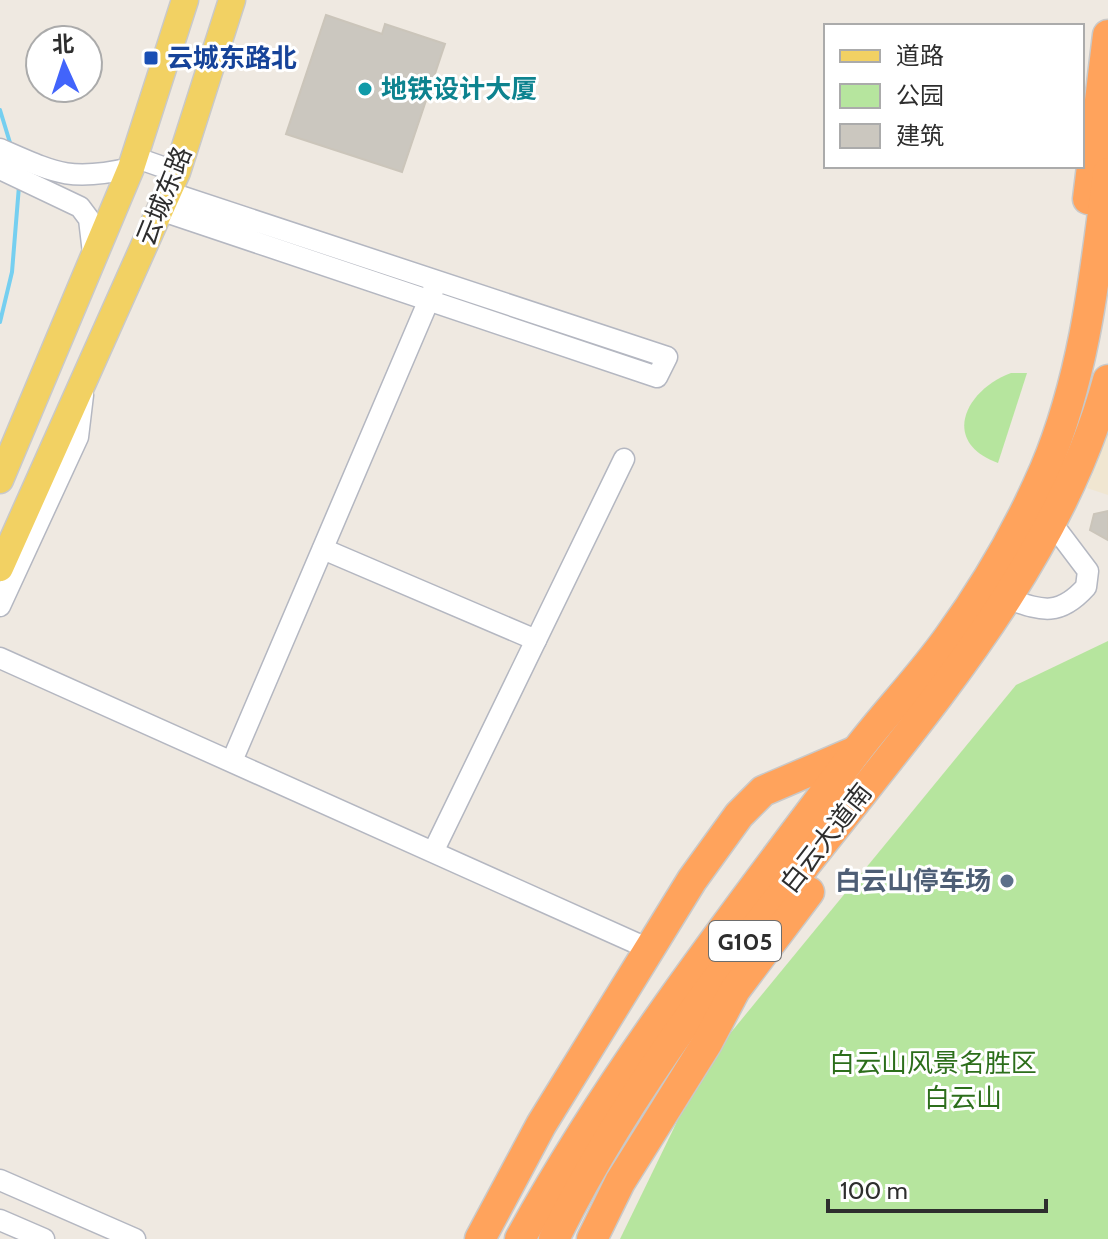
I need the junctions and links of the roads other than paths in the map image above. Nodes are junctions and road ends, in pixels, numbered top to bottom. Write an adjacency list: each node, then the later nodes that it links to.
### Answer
1 (185, 0): 5 (main road, 云城东路)
2 (232, 0): 9 (main road, 云城东路)
3 (1108, 35): 24 (highway, 白云大道南)
4 (0, 149): 8 (street)
5 (133, 163): 8 (street); 9 (street); 10 (main road, 云城东路)
6 (0, 169): 8 (street)
7 (1108, 173): 24 (highway, 白云大道南 / G105)
8 (49, 180): 10 (street)
9 (168, 191): 11 (street); 15 (main road, 云城东路)
10 (93, 253): 14 (main road, 云城东路)
11 (433, 291): 11 (street); 20 (street)
12 (1108, 298): 19 (highway, 白云大道南 / G105)
13 (1108, 380): 19 (highway, 白云大道南)
14 (43, 382): 16 (street, 云城东路); 18 (main road, 云城东路)
15 (84, 388): 21 (main road, 云城东路); 25 (street, 云城东路)
16 (0, 445)
17 (624, 459): 26 (street)
18 (0, 480)
19 (1051, 522): 23 (street); 24 (highway, 白云大道南 / G105)
20 (323, 549): 26 (street); 29 (street)
21 (0, 568)
22 (1108, 579): 23 (street)
23 (1086, 587): 24 (street)
24 (992, 595): 28 (highway, 白云大道南 / G105); 30 (highway, 白云大道南 / G105)
25 (0, 606)
26 (536, 640): 31 (street)
27 (0, 658): 29 (street)
28 (856, 751): 32 (highway); 38 (highway, 白云大道南 / G105)
29 (232, 761): 31 (street)
30 (875, 776): 39 (highway, 白云大道南 / G105); 40 (highway)
31 (434, 850): 32 (street)
32 (649, 949): 37 (highway)
33 (0, 1180): 36 (street)
34 (0, 1220): 35 (street)
35 (44, 1239)
36 (135, 1239)
37 (480, 1239)
38 (520, 1239)
39 (554, 1239)
40 (592, 1239)

